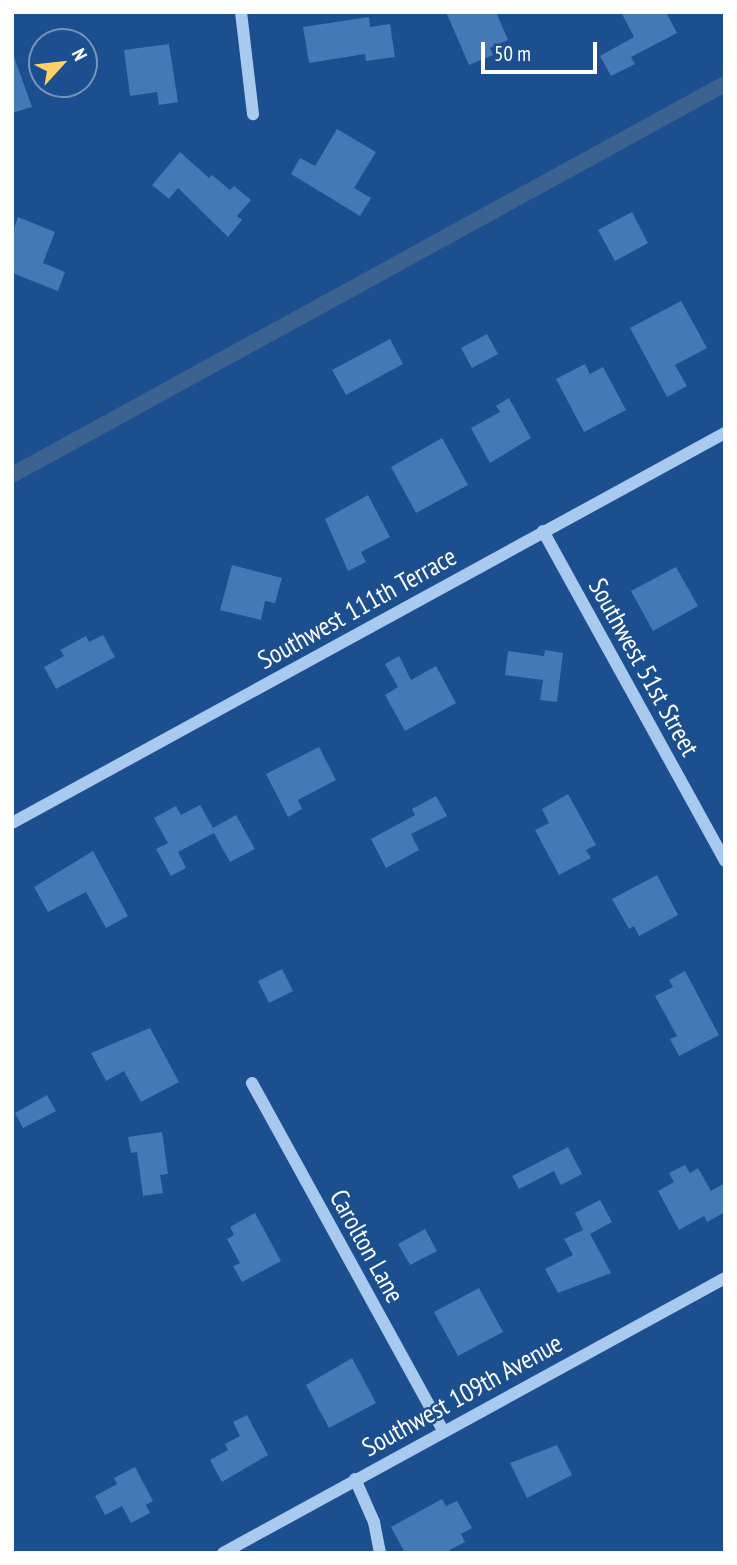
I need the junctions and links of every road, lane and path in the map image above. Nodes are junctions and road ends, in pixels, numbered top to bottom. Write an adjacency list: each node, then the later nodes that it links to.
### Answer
1 (241, 12): 2 (street)
2 (253, 114)
3 (725, 433): 4 (street, Southwest 111th Terrace)
4 (543, 531): 5 (street, Southwest 111th Terrace); 6 (street, Southwest 51st Street)
5 (12, 823)
6 (725, 861)
7 (253, 1083): 9 (street, Carolton Lane)
8 (725, 1278): 9 (street, Southwest 109th Avenue)
9 (443, 1430): 10 (street, Southwest 109th Avenue)
10 (355, 1479): 11 (street, Southwest 109th Avenue); 12 (street)
11 (223, 1553)
12 (380, 1553)

